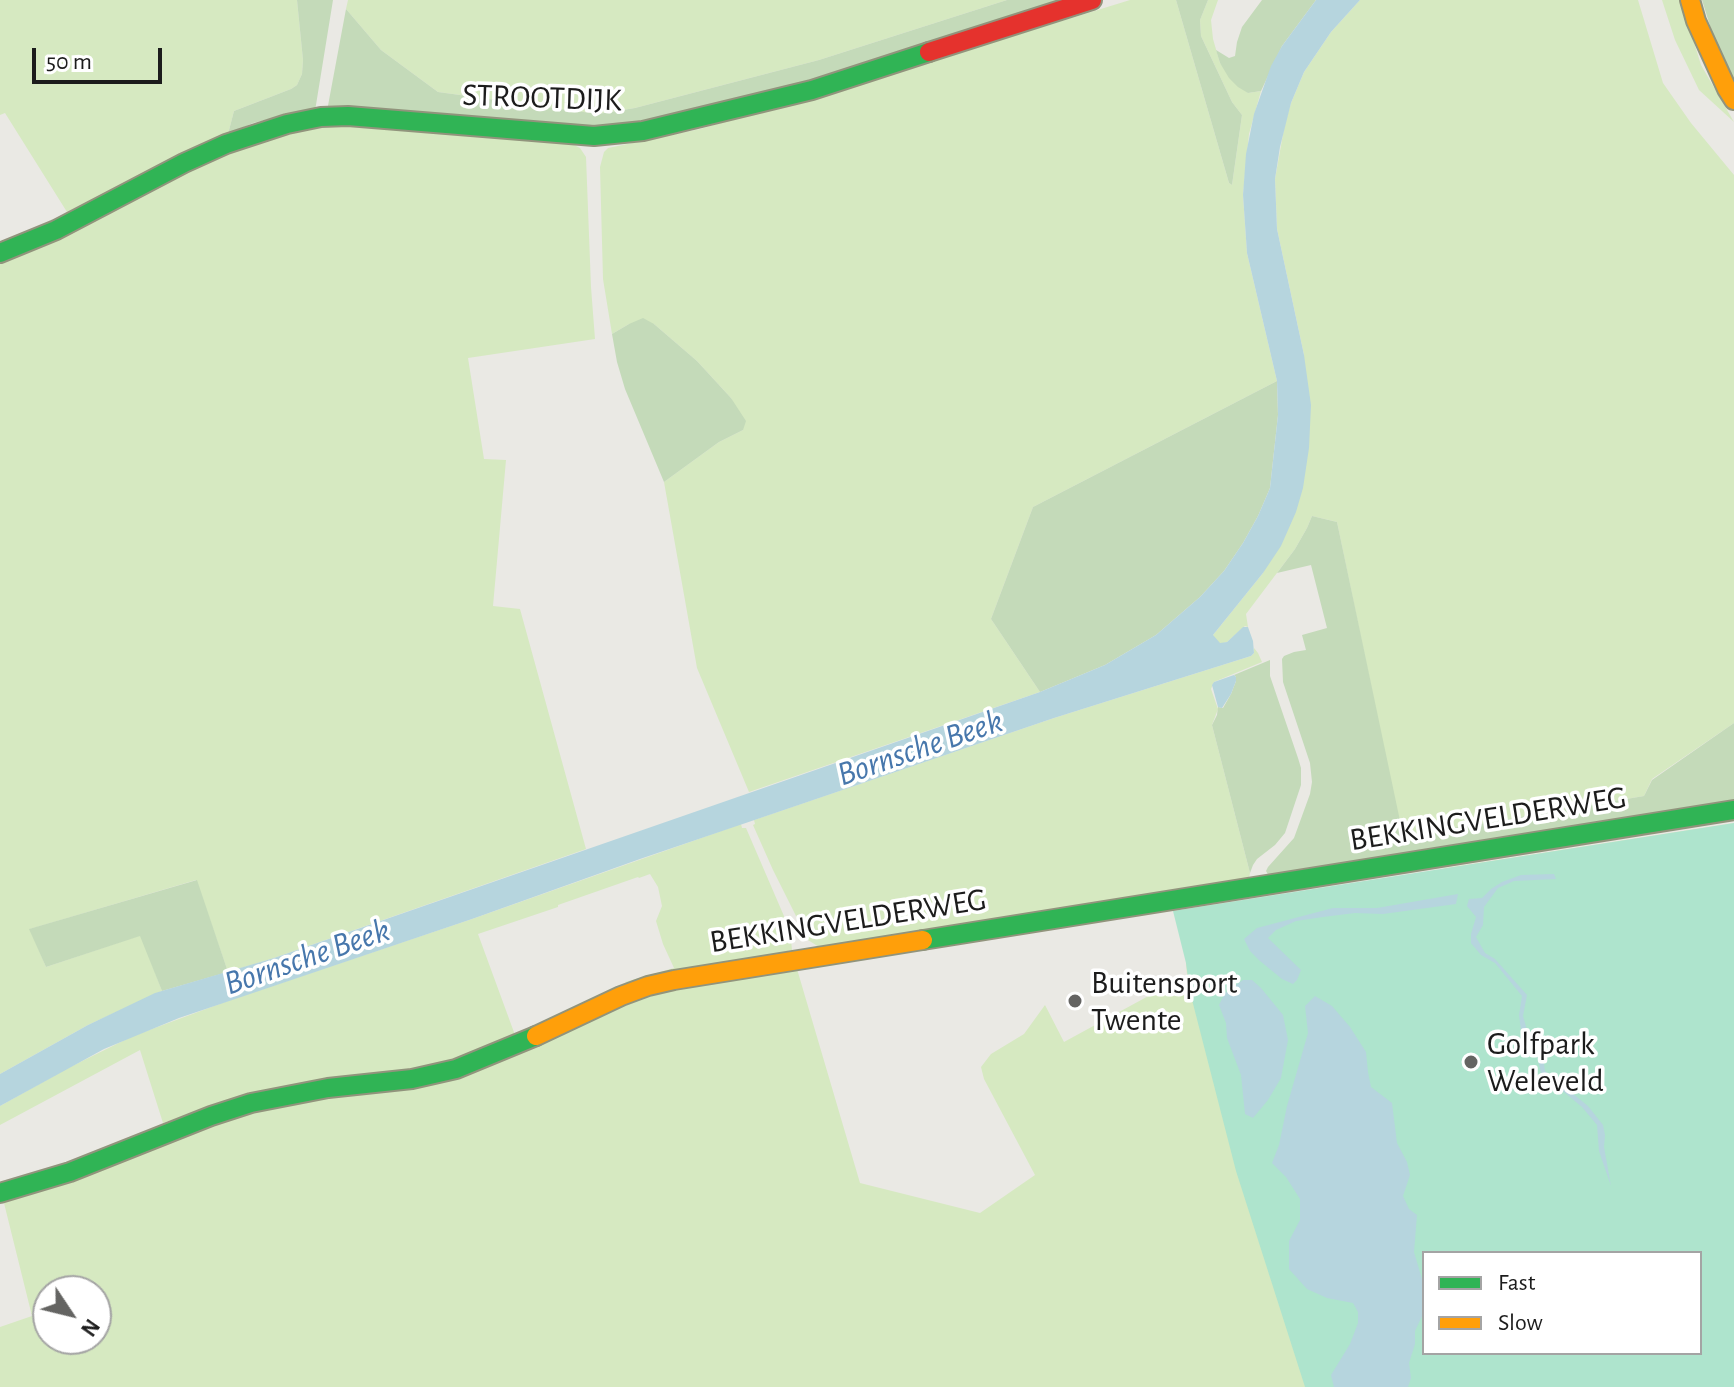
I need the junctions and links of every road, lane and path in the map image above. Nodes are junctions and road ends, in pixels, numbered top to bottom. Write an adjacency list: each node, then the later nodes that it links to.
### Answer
1 (1092, 0): 4 (street, STROOTDIJK)
2 (1690, 0): 3 (street)
3 (1734, 100)
4 (0, 253)
5 (1734, 810): 6 (street, BEKKINGVELDERWEG)
6 (0, 1193)

